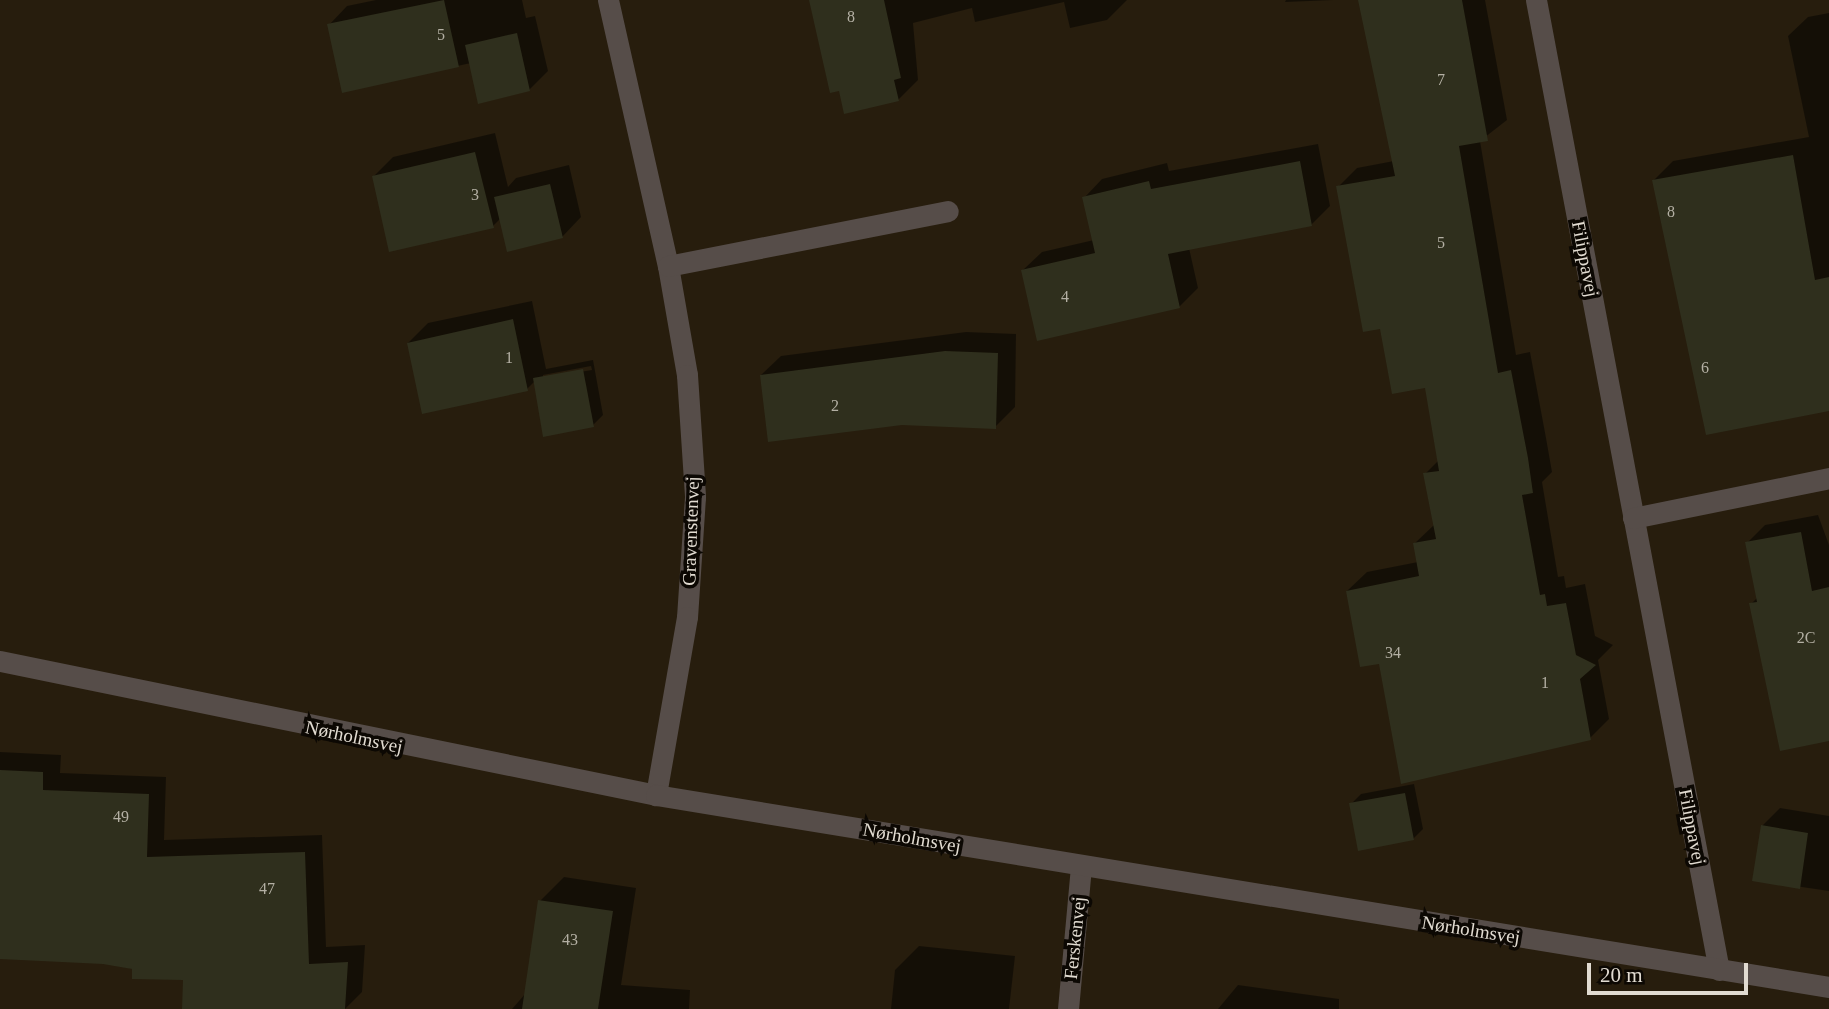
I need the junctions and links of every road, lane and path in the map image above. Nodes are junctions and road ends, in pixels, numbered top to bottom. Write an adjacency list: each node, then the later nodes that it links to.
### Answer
1 (608, 0): 4 (street, Gravenstenvej)
2 (1536, 0): 6 (street, Filippavej)
3 (948, 211): 4 (street)
4 (668, 266): 8 (street, Gravenstenvej)
5 (1829, 478): 6 (street)
6 (1633, 518): 10 (street, Filippavej)
7 (0, 661): 8 (street, Nørholmsvej)
8 (656, 795): 9 (street, Nørholmsvej)
9 (1081, 866): 10 (street, Nørholmsvej); 12 (street, Ferskenvej)
10 (1718, 970): 11 (street, Nørholmsvej)
11 (1829, 987)
12 (1068, 1009)

